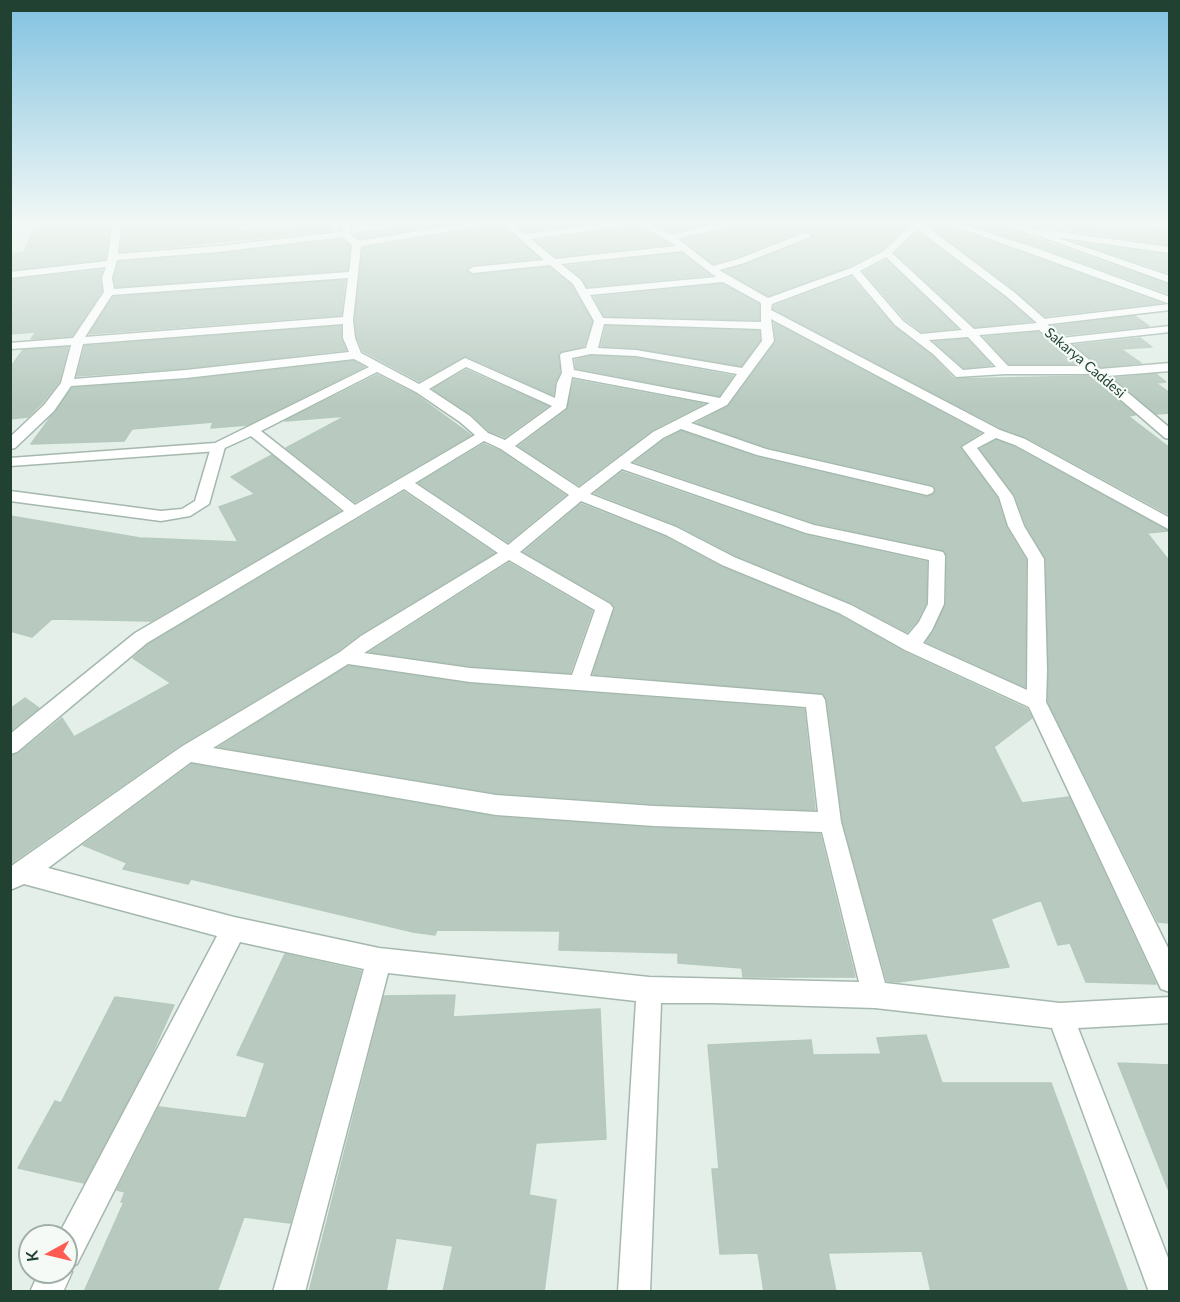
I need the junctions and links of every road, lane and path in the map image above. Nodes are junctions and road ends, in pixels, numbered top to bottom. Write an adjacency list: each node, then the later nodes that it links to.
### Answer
1 (108, 284): 12 (street)
2 (228, 284): 12 (street)
3 (353, 284): 17 (street)
4 (578, 284): 13 (street)
5 (676, 284): 13 (street)
6 (731, 284): 16 (street)
7 (817, 284): 16 (street)
8 (866, 284): 22 (street)
9 (919, 284): 21 (street)
10 (992, 284): 19 (street, Sakarya Caddesi)
11 (1124, 284): 14 (street)
12 (109, 292): 23 (street)
13 (582, 293): 18 (street)
14 (1170, 301)
15 (1170, 307): 19 (street)
16 (767, 313): 18 (street); 32 (street); 42 (street)
17 (348, 320): 23 (street); 27 (street)
18 (599, 321): 26 (street)
19 (1042, 324): 21 (street); 24 (street, Sakarya Caddesi)
20 (1170, 329): 24 (street)
21 (970, 332): 22 (street); 30 (street)
22 (918, 338): 30 (street)
23 (78, 339): 25 (street); 34 (street)
24 (1061, 341): 31 (street, Sakarya Caddesi)
25 (10, 346)
26 (591, 351): 32 (street); 33 (street)
27 (356, 355): 28 (street); 34 (street)
28 (379, 367): 35 (street); 41 (street)
29 (1170, 367): 31 (street)
30 (1005, 370): 31 (street)
31 (1095, 371): 39 (street, Sakarya Caddesi)
32 (745, 372): 36 (street)
33 (568, 373): 36 (street); 37 (street)
34 (67, 383): 45 (street)
35 (420, 389): 37 (street); 44 (street)
36 (723, 402): 40 (street)
37 (561, 405): 46 (street)
38 (1170, 419): 39 (street)
39 (1153, 421): 43 (street, Sakarya Caddesi)
40 (683, 425): 49 (street); 51 (street)
41 (253, 431): 47 (street); 54 (street)
42 (995, 433): 55 (street); 60 (street)
43 (1170, 435)
44 (483, 436): 46 (street); 50 (street)
45 (10, 446)
46 (506, 446): 52 (street)
47 (218, 447): 48 (street); 53 (street)
48 (10, 462)
49 (620, 464): 52 (street); 57 (street)
50 (404, 482): 54 (street); 56 (street)
51 (927, 490)
52 (579, 495): 56 (street); 57 (street)
53 (10, 496)
54 (353, 511): 61 (street)
55 (1170, 525)
56 (509, 553): 58 (street); 59 (street)
57 (911, 645): 60 (street)
58 (346, 657): 59 (street); 62 (street)
59 (578, 683): 63 (street)
60 (1035, 702): 67 (street)
61 (10, 746)
62 (188, 753): 63 (street); 64 (street)
63 (830, 822): 69 (street)
64 (17, 876): 65 (street)
65 (234, 929): 66 (street); 72 (street)
66 (379, 960): 68 (street); 73 (street)
67 (1170, 980)
68 (649, 990): 69 (street); 74 (street)
69 (875, 995): 71 (street)
70 (1170, 1010): 71 (street)
71 (1060, 1016): 75 (street)
72 (78, 1230)
73 (289, 1292)
74 (634, 1292)
75 (1165, 1292)

